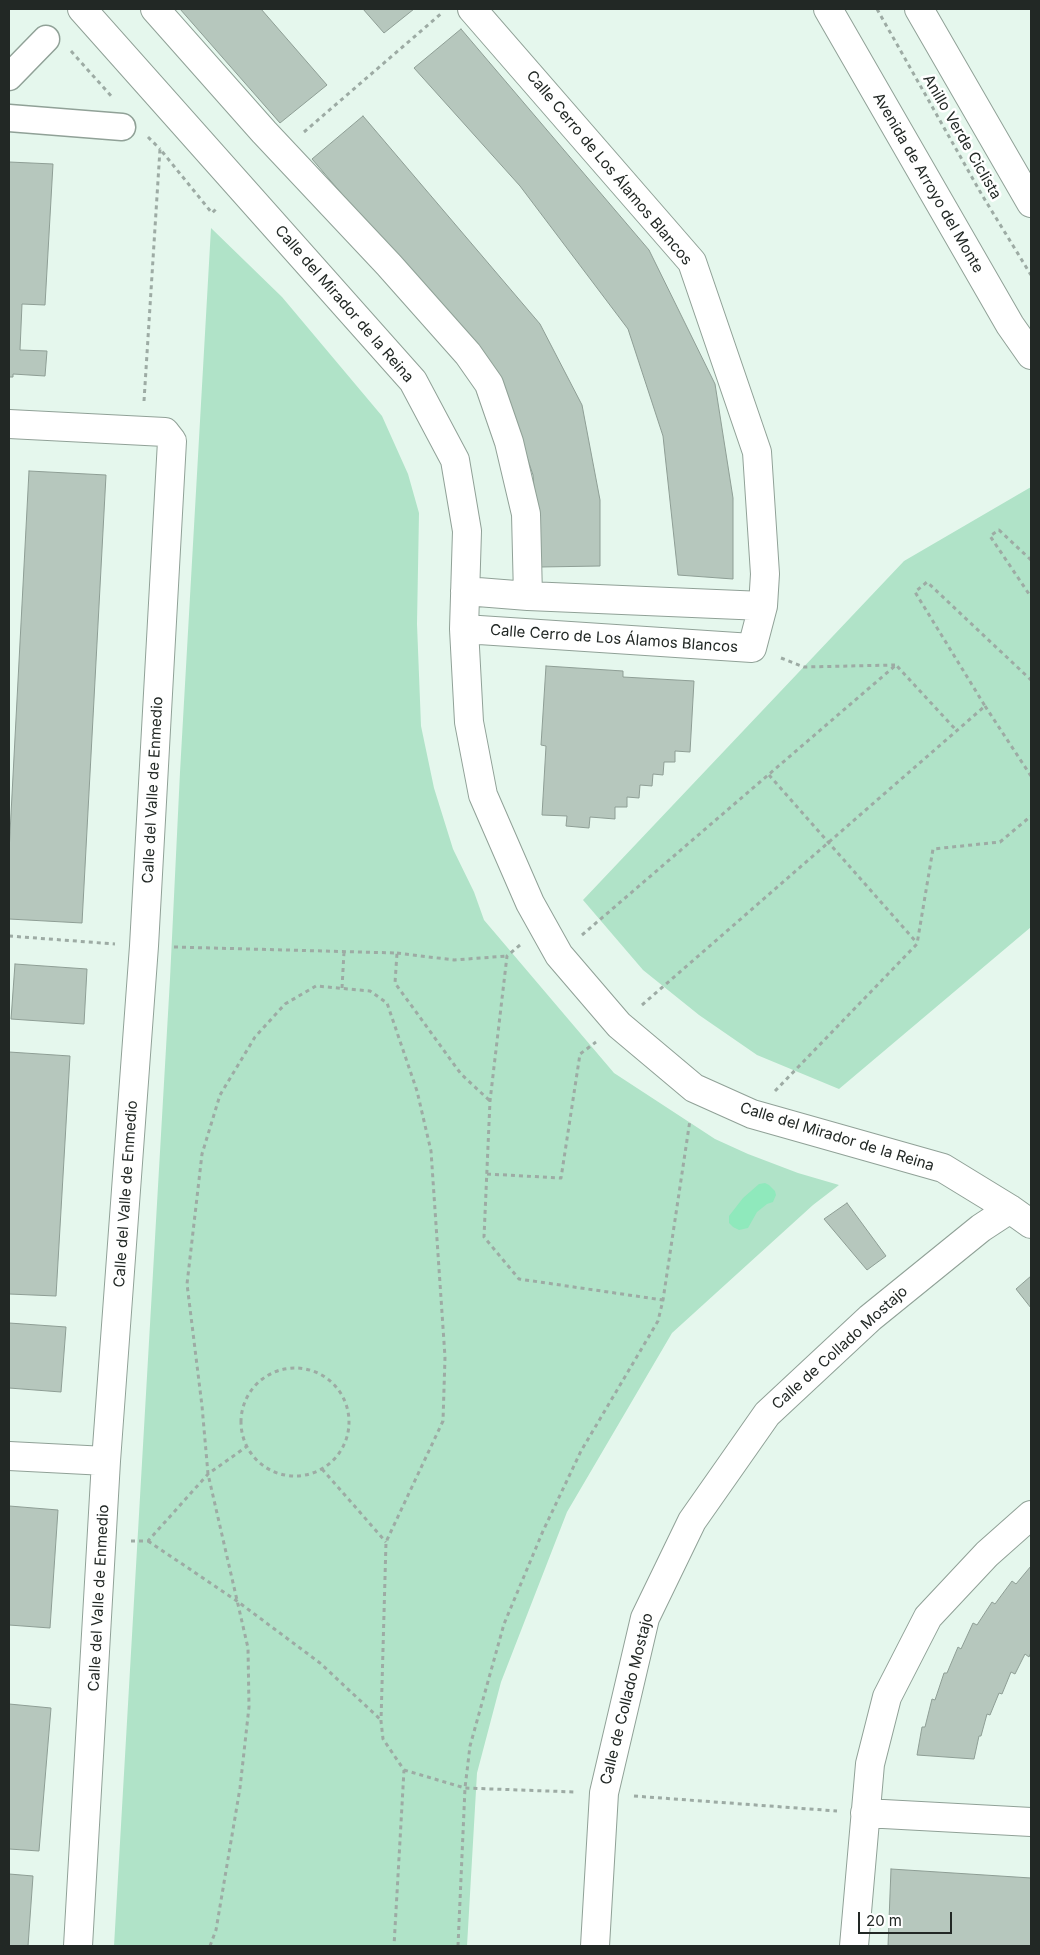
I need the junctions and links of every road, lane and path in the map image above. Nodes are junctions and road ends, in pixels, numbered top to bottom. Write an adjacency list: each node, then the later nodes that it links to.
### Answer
1 (82, 9): 14 (street, Calle del Mirador de la Reina)
2 (155, 9): 13 (street)
3 (448, 9): 13 (path)
4 (472, 9): 24 (street, Calle Cerro de Los Álamos Blancos)
5 (828, 9): 17 (street, Avenida de Arroyo del Monte)
6 (877, 9): 16 (path, Anillo Verde Ciclista)
7 (919, 9): 15 (street)
8 (56, 42): 9 (street); 11 (path)
9 (9, 77)
10 (9, 118): 11 (street)
11 (127, 120): 12 (path)
12 (160, 149): 14 (path); 19 (path)
13 (283, 151): 22 (street)
14 (241, 186): 21 (street, Calle del Mirador de la Reina)
15 (1031, 201)
16 (1031, 275)
17 (1031, 355)
18 (9, 424): 19 (street)
19 (142, 431): 38 (street, Calle del Valle de Enmedio)
20 (1031, 560): 23 (path)
21 (465, 591): 22 (street); 25 (street, Calle del Mirador de la Reina)
22 (528, 596): 24 (street)
23 (1031, 597)
24 (763, 606): 26 (street, Calle Cerro de Los Álamos Blancos)
25 (464, 629): 26 (street, Calle Cerro de Los Álamos Blancos); 35 (street, Calle del Mirador de la Reina)
26 (752, 648): 27 (path)
27 (896, 666): 30 (path); 31 (path)
28 (1031, 680): 29 (path)
29 (985, 706): 30 (path); 32 (path)
30 (956, 730): 34 (path)
31 (768, 775): 34 (path); 41 (path)
32 (1031, 776)
33 (1031, 816): 37 (path)
34 (828, 842): 37 (path); 44 (path)
35 (543, 926): 41 (street, Calle del Mirador de la Reina); 42 (path)
36 (9, 936): 38 (path)
37 (918, 944): 47 (path)
38 (144, 946): 39 (path); 53 (street, Calle del Valle de Enmedio)
39 (344, 952): 40 (path); 43 (path)
40 (397, 954): 42 (path); 46 (path)
41 (558, 955): 44 (street, Calle del Mirador de la Reina)
42 (507, 956): 46 (path)
43 (342, 988): 55 (path); 59 (path)
44 (620, 1025): 45 (street, Calle del Mirador de la Reina); 48 (path)
45 (694, 1088): 47 (street, Calle del Mirador de la Reina); 50 (path)
46 (490, 1101): 48 (path)
47 (752, 1114): 49 (street, Calle del Mirador de la Reina)
48 (487, 1174): 50 (path)
49 (1021, 1217): 64 (street, Calle de Collado Mostajo)
50 (663, 1300): 63 (path)
51 (246, 1447): 54 (path); 54 (path); 55 (path)
52 (9, 1456): 53 (street)
53 (106, 1461): 57 (street, Calle del Valle de Enmedio)
54 (322, 1469): 59 (path)
55 (208, 1474): 58 (path); 60 (path)
56 (1031, 1515): 65 (street)
57 (102, 1540): 58 (path); 67 (street, Calle del Valle de Enmedio)
58 (148, 1541): 60 (path)
59 (386, 1542): 61 (path)
60 (237, 1601): 61 (path); 68 (path)
61 (381, 1721): 62 (path)
62 (404, 1770): 63 (path); 69 (path)
63 (465, 1788): 64 (path); 70 (path)
64 (604, 1794): 65 (path); 71 (street, Calle de Collado Mostajo)
65 (865, 1813): 66 (street); 72 (street)
66 (1031, 1822)
67 (78, 1946)
68 (210, 1946)
69 (394, 1946)
70 (458, 1946)
71 (596, 1946)
72 (854, 1946)

